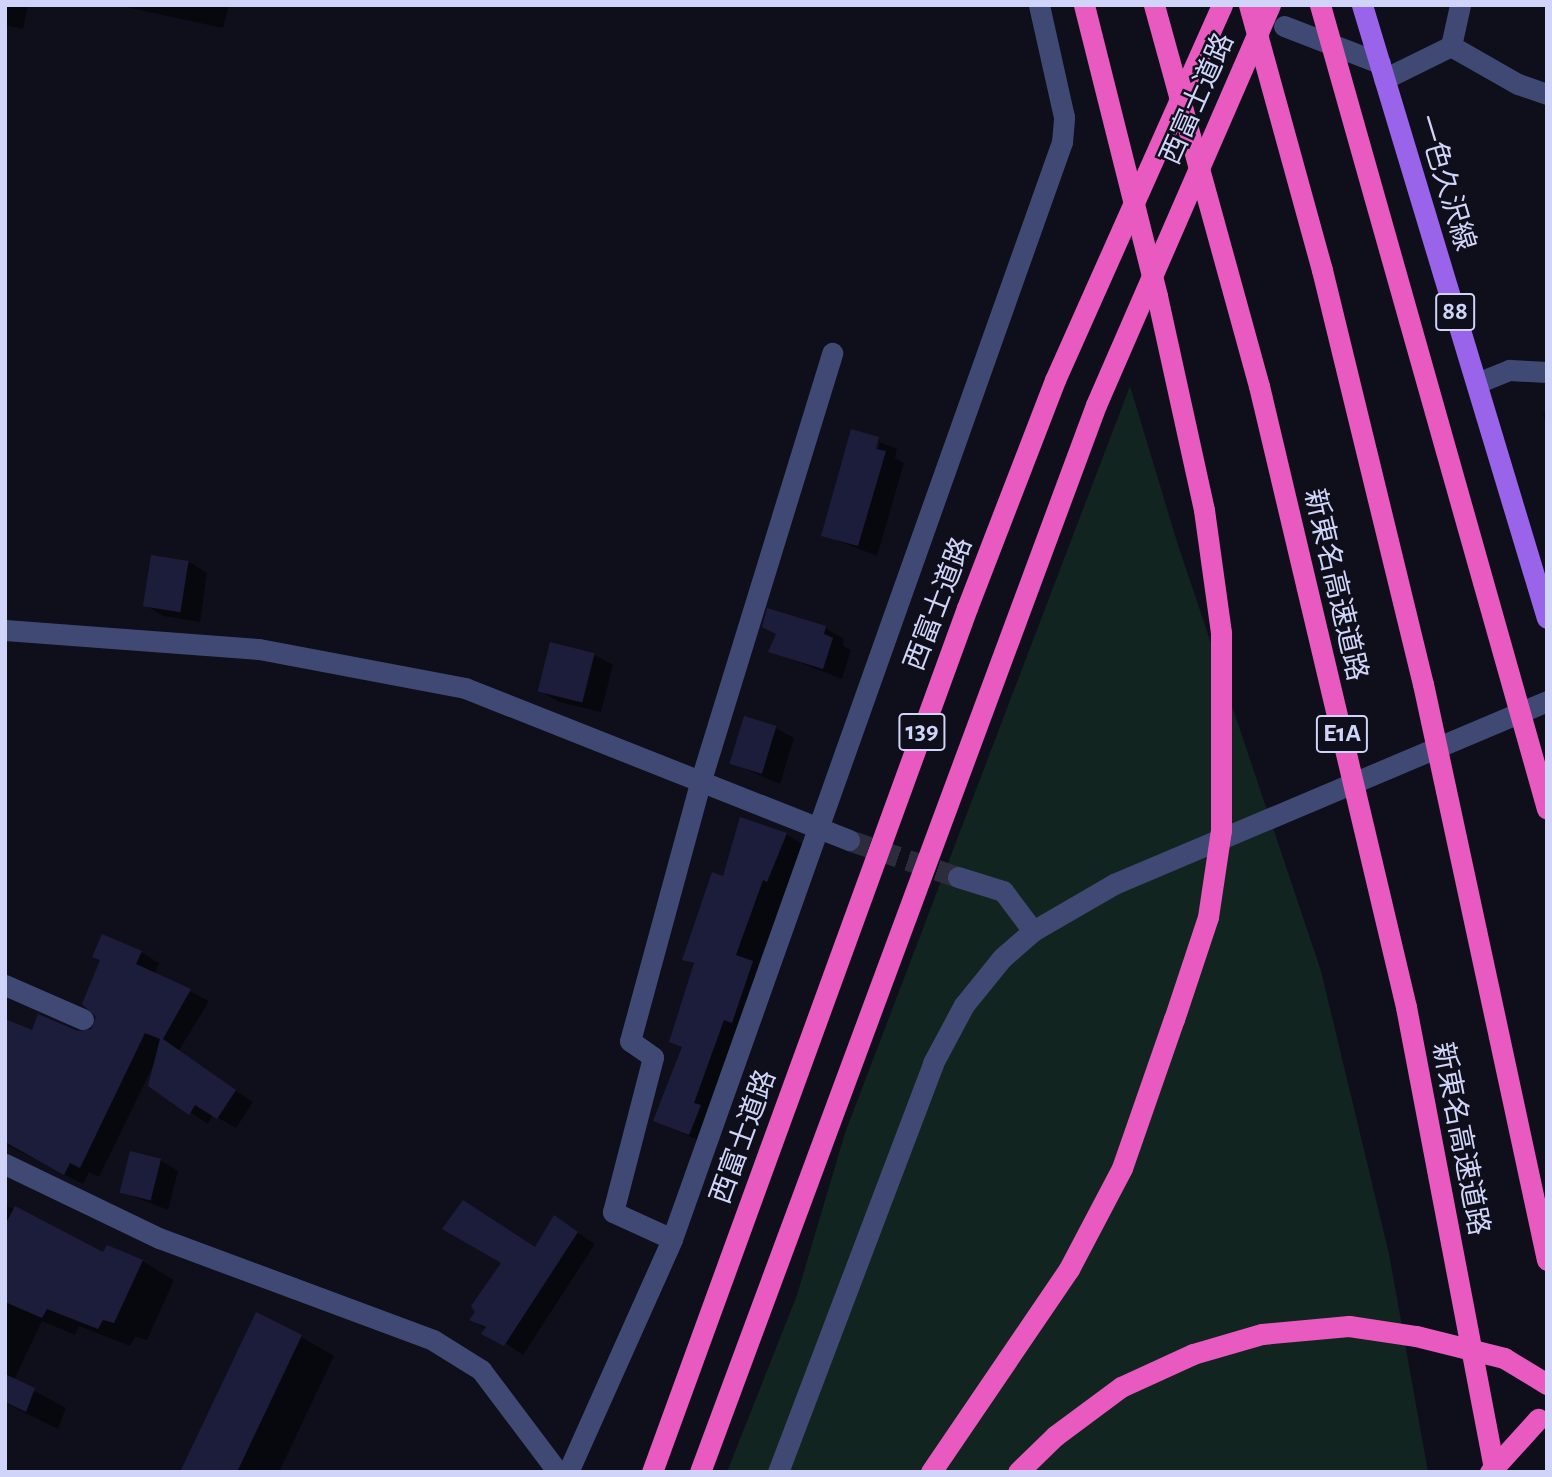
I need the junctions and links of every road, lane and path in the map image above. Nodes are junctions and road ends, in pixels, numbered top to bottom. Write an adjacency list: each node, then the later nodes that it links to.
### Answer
1 (1039, 5): 22 (street)
2 (1084, 5): 38 (highway, bridge)
3 (1154, 5): 40 (highway, 新東名高速道路 / E1A, bridge)
4 (1222, 5): 35 (highway, 西富士道路 / 139)
5 (1249, 5): 30 (highway, 新東名高速道路, bridge)
6 (1270, 5): 36 (highway, 西富士道路 / 139)
7 (1320, 5): 21 (highway, bridge)
8 (1363, 5): 12 (main road, 一色久沢線 / 88)
9 (1460, 5): 11 (street)
10 (1284, 26): 12 (street)
11 (1451, 46): 12 (street); 13 (street)
12 (1382, 71): 16 (main road, 一色久沢線 / 88)
13 (1547, 94)
14 (832, 353): 20 (street)
15 (1547, 372): 16 (street)
16 (1476, 383): 17 (main road, 一色久沢線 / 88)
17 (1547, 618)
18 (5, 630): 20 (street)
19 (1547, 701): 25 (street)
20 (700, 783): 22 (street); 29 (street)
21 (1547, 809)
22 (816, 827): 23 (street); 29 (street)
23 (849, 840)
24 (958, 877): 25 (street)
25 (1032, 931): 37 (street)
26 (5, 985): 27 (street)
27 (83, 1018)
28 (5, 1164): 33 (street)
29 (672, 1239): 34 (street)
30 (1547, 1260)
31 (1547, 1384): 39 (highway)
32 (1538, 1419): 40 (highway)
33 (558, 1472)
34 (568, 1472)
35 (652, 1472)
36 (700, 1472)
37 (778, 1472)
38 (931, 1472)
39 (1018, 1472)
40 (1492, 1472)

